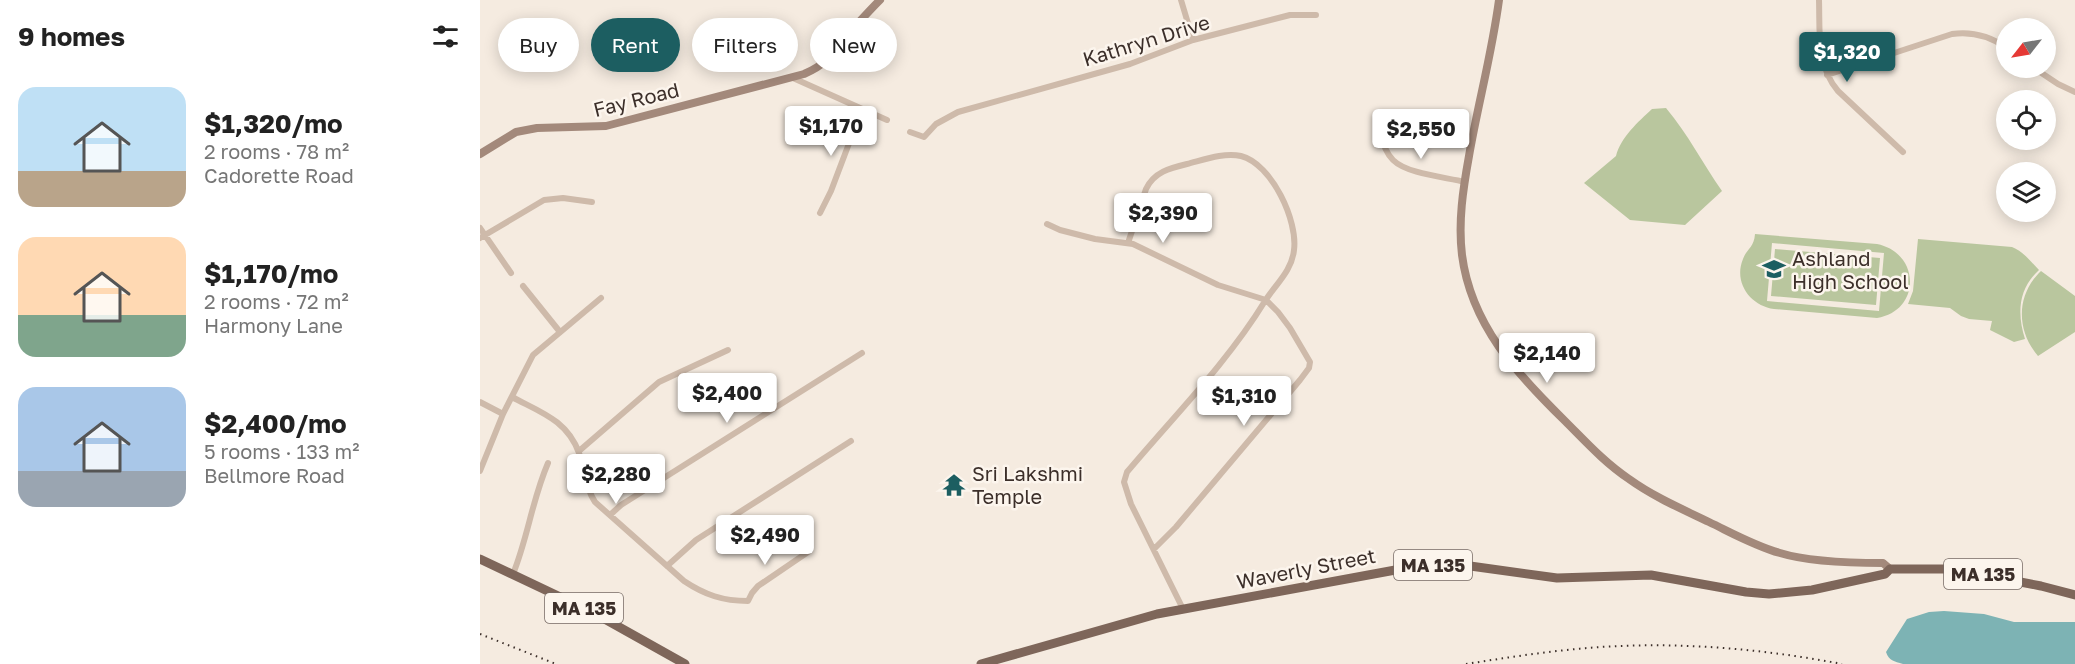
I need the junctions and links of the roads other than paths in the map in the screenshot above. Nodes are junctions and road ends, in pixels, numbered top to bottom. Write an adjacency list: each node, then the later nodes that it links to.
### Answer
1 (880, 0): 9 (street, Fay Road)
2 (1181, 0): 6 (street)
3 (1499, 0): 18 (street)
4 (1819, 0): 8 (street)
5 (1316, 15): 6 (street, Kathryn Drive)
6 (1193, 40): 15 (street, Kathryn Drive)
7 (1996, 42): 8 (street)
8 (1827, 75): 16 (street)
9 (794, 78): 12 (street); 17 (street, Fay Road)
10 (2049, 78): 11 (street)
11 (2075, 92)
12 (862, 109): 13 (street); 20 (street)
13 (887, 120)
14 (1380, 131): 18 (street)
15 (910, 132)
16 (1903, 152)
17 (480, 154)
18 (1465, 182): 44 (street)
19 (592, 202): 23 (street)
20 (820, 213)
21 (1047, 224): 24 (street)
22 (480, 228): 23 (street)
23 (482, 236): 25 (street)
24 (1128, 243): 28 (street); 28 (street)
25 (511, 273)
26 (523, 286): 29 (street)
27 (601, 298): 29 (street)
28 (1266, 300): 40 (street); 40 (street)
29 (560, 332): 32 (street)
30 (728, 350): 36 (street)
31 (862, 353): 39 (street)
32 (512, 397): 34 (street); 36 (street)
33 (480, 402): 34 (street)
34 (503, 414): 38 (street)
35 (851, 441): 43 (street)
36 (579, 451): 39 (street)
37 (548, 463): 45 (street)
38 (480, 471)
39 (610, 515): 43 (street)
40 (1154, 549): 47 (street)
41 (808, 552): 43 (street)
42 (480, 559): 45 (main road, MA 135)
43 (667, 566)
44 (1890, 569): 46 (main road, MA 135); 47 (main road, Waverly Street / MA 135)
45 (513, 574): 48 (main road, MA 135)
46 (2075, 594)
47 (1183, 609): 49 (main road, Waverly Street / MA 135)
48 (685, 664)
49 (981, 664)

